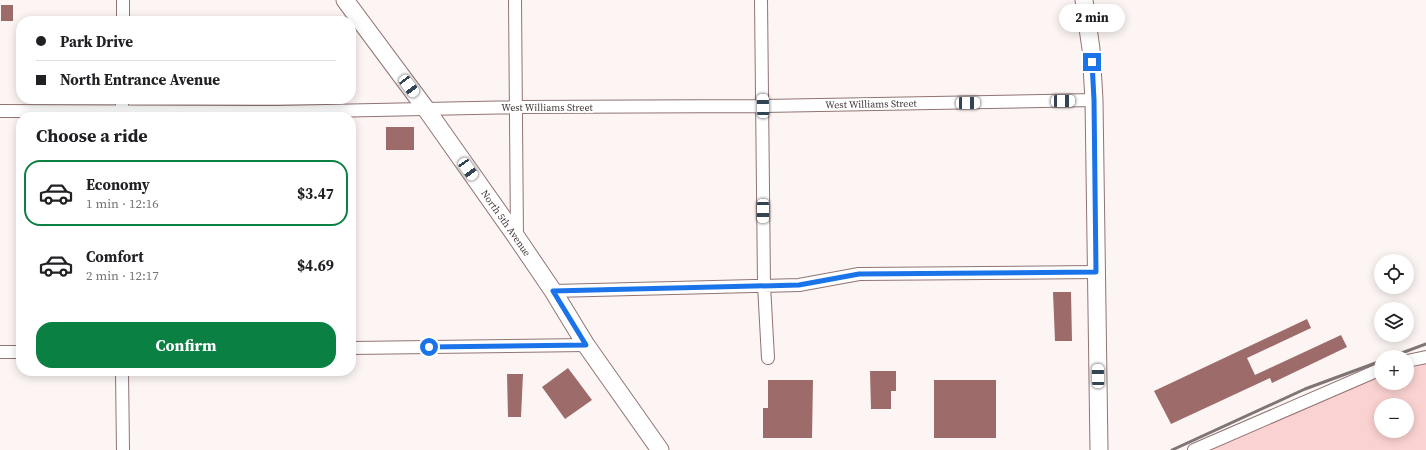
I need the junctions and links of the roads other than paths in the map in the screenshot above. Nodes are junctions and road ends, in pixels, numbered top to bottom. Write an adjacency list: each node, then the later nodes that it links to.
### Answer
1 (123, 0): 6 (street)
2 (345, 0): 11 (street, North 5th Avenue)
3 (515, 0): 9 (street)
4 (761, 0): 8 (street)
5 (1084, 0): 7 (street)
6 (123, 16)
7 (1094, 100): 8 (street, West Williams Street); 16 (street)
8 (763, 106): 9 (street, West Williams Street); 17 (street)
9 (517, 107): 11 (street, West Williams Street); 15 (street)
10 (122, 109): 12 (street, West Williams Street); 13 (street, West Williams Street)
11 (426, 110): 14 (street, West Williams Street); 15 (street, North 5th Avenue)
12 (0, 111)
13 (215, 112)
14 (352, 112)
15 (517, 238): 18 (street, North 5th Avenue)
16 (1096, 272): 17 (street); 30 (street)
17 (764, 285): 18 (street); 24 (street)
18 (553, 291): 19 (street, North 5th Avenue)
19 (586, 345): 20 (street); 29 (street, North 5th Avenue)
20 (356, 348)
21 (0, 352): 22 (street)
22 (16, 352)
23 (1426, 357): 25 (street)
24 (768, 358)
25 (1414, 360)
26 (1374, 372): 31 (street)
27 (122, 376): 28 (street)
28 (123, 450)
29 (660, 450)
30 (1099, 450)
31 (1194, 450)

